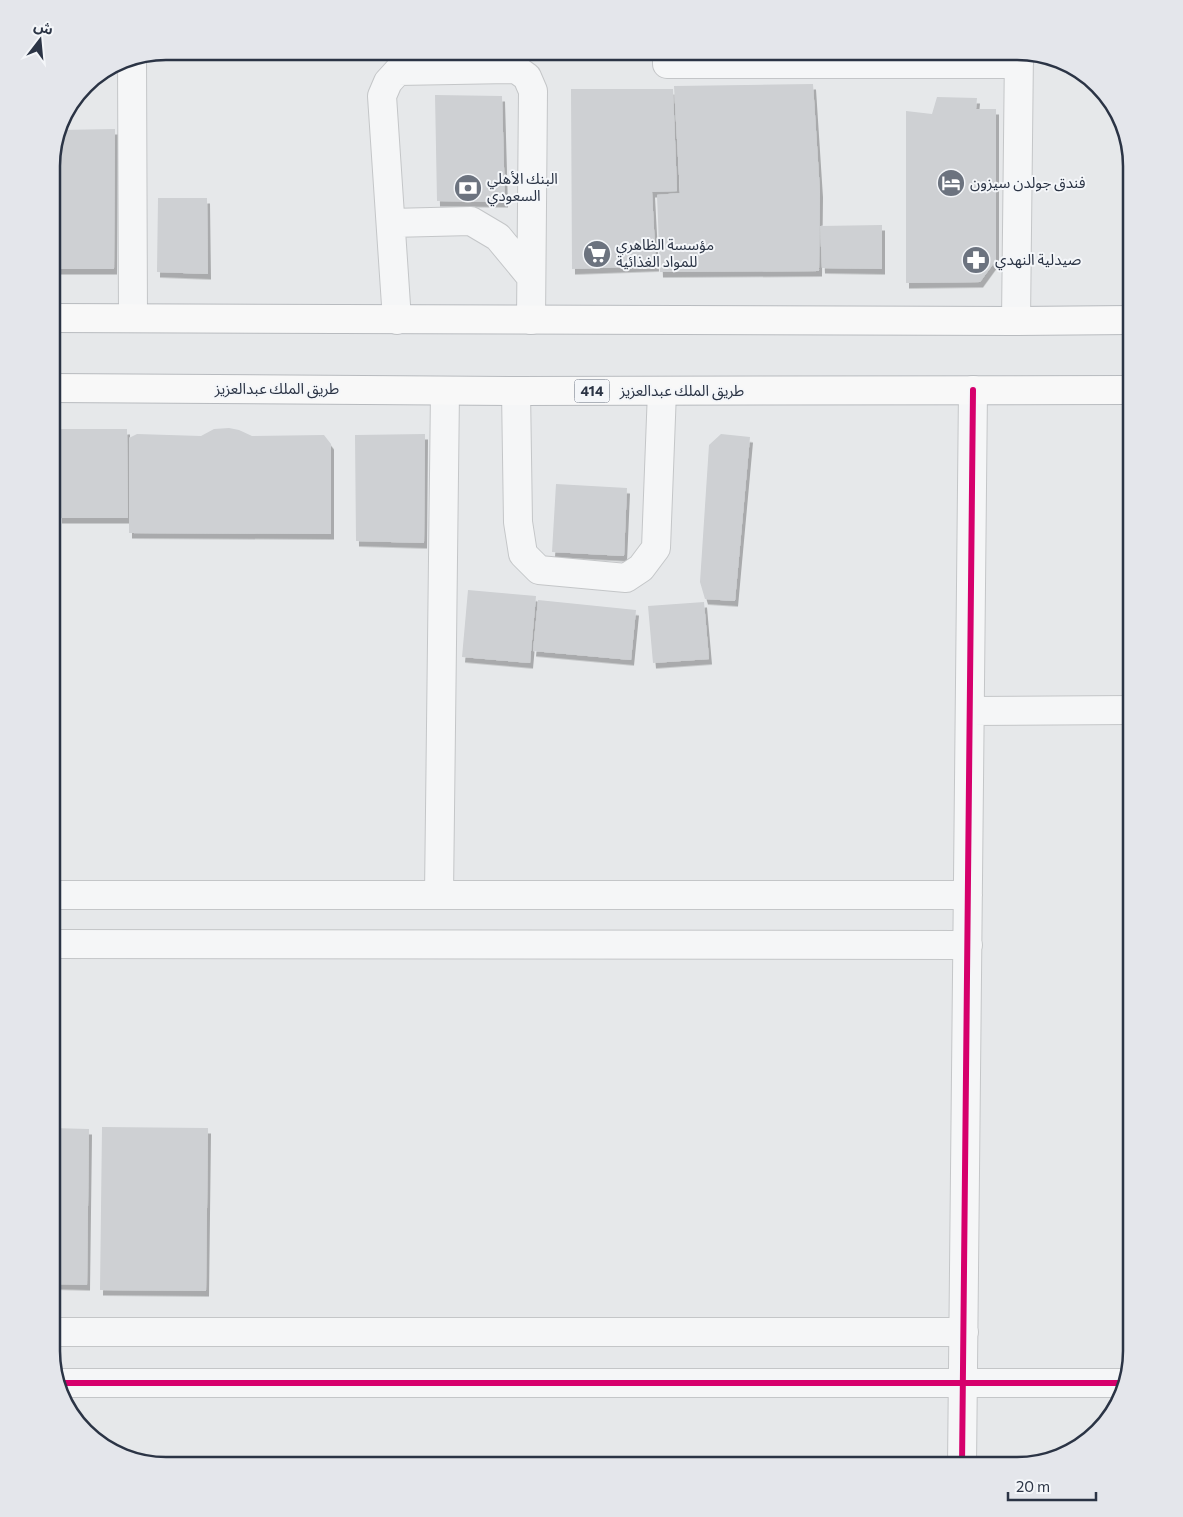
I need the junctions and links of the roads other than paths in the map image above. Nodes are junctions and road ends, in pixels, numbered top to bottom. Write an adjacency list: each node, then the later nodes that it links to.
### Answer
1 (667, 60): 2 (street)
2 (902, 60)
3 (1019, 60): 12 (street)
4 (132, 66): 8 (street)
5 (391, 224): 6 (street); 6 (street); 9 (street)
6 (532, 278): 10 (street)
7 (60, 318): 8 (highway)
8 (134, 318): 9 (highway)
9 (397, 320): 10 (highway)
10 (531, 320): 12 (highway)
11 (1123, 320): 12 (highway)
12 (1016, 322)
13 (60, 388): 16 (highway, طريق الملك عبدالعزيز / 414)
14 (973, 390): 15 (highway, طريق الملك عبدالعزيز / 414); 18 (highway, طريق الملك عبدالعزيز / 414); 20 (street)
15 (1123, 390)
16 (445, 391): 17 (highway, طريق الملك عبدالعزيز / 414); 22 (street)
17 (516, 391): 18 (highway, طريق الملك عبدالعزيز / 414); 18 (street)
18 (662, 391)
19 (1123, 710): 20 (street)
20 (970, 711): 23 (street)
21 (60, 895): 22 (street)
22 (439, 895): 23 (street)
23 (968, 895): 25 (street)
24 (60, 944): 25 (street)
25 (968, 945): 27 (street)
26 (60, 1332): 27 (street)
27 (964, 1332): 28 (street)
28 (963, 1382): 29 (street); 30 (street); 31 (street)
29 (66, 1383)
30 (1118, 1383)
31 (962, 1457)

